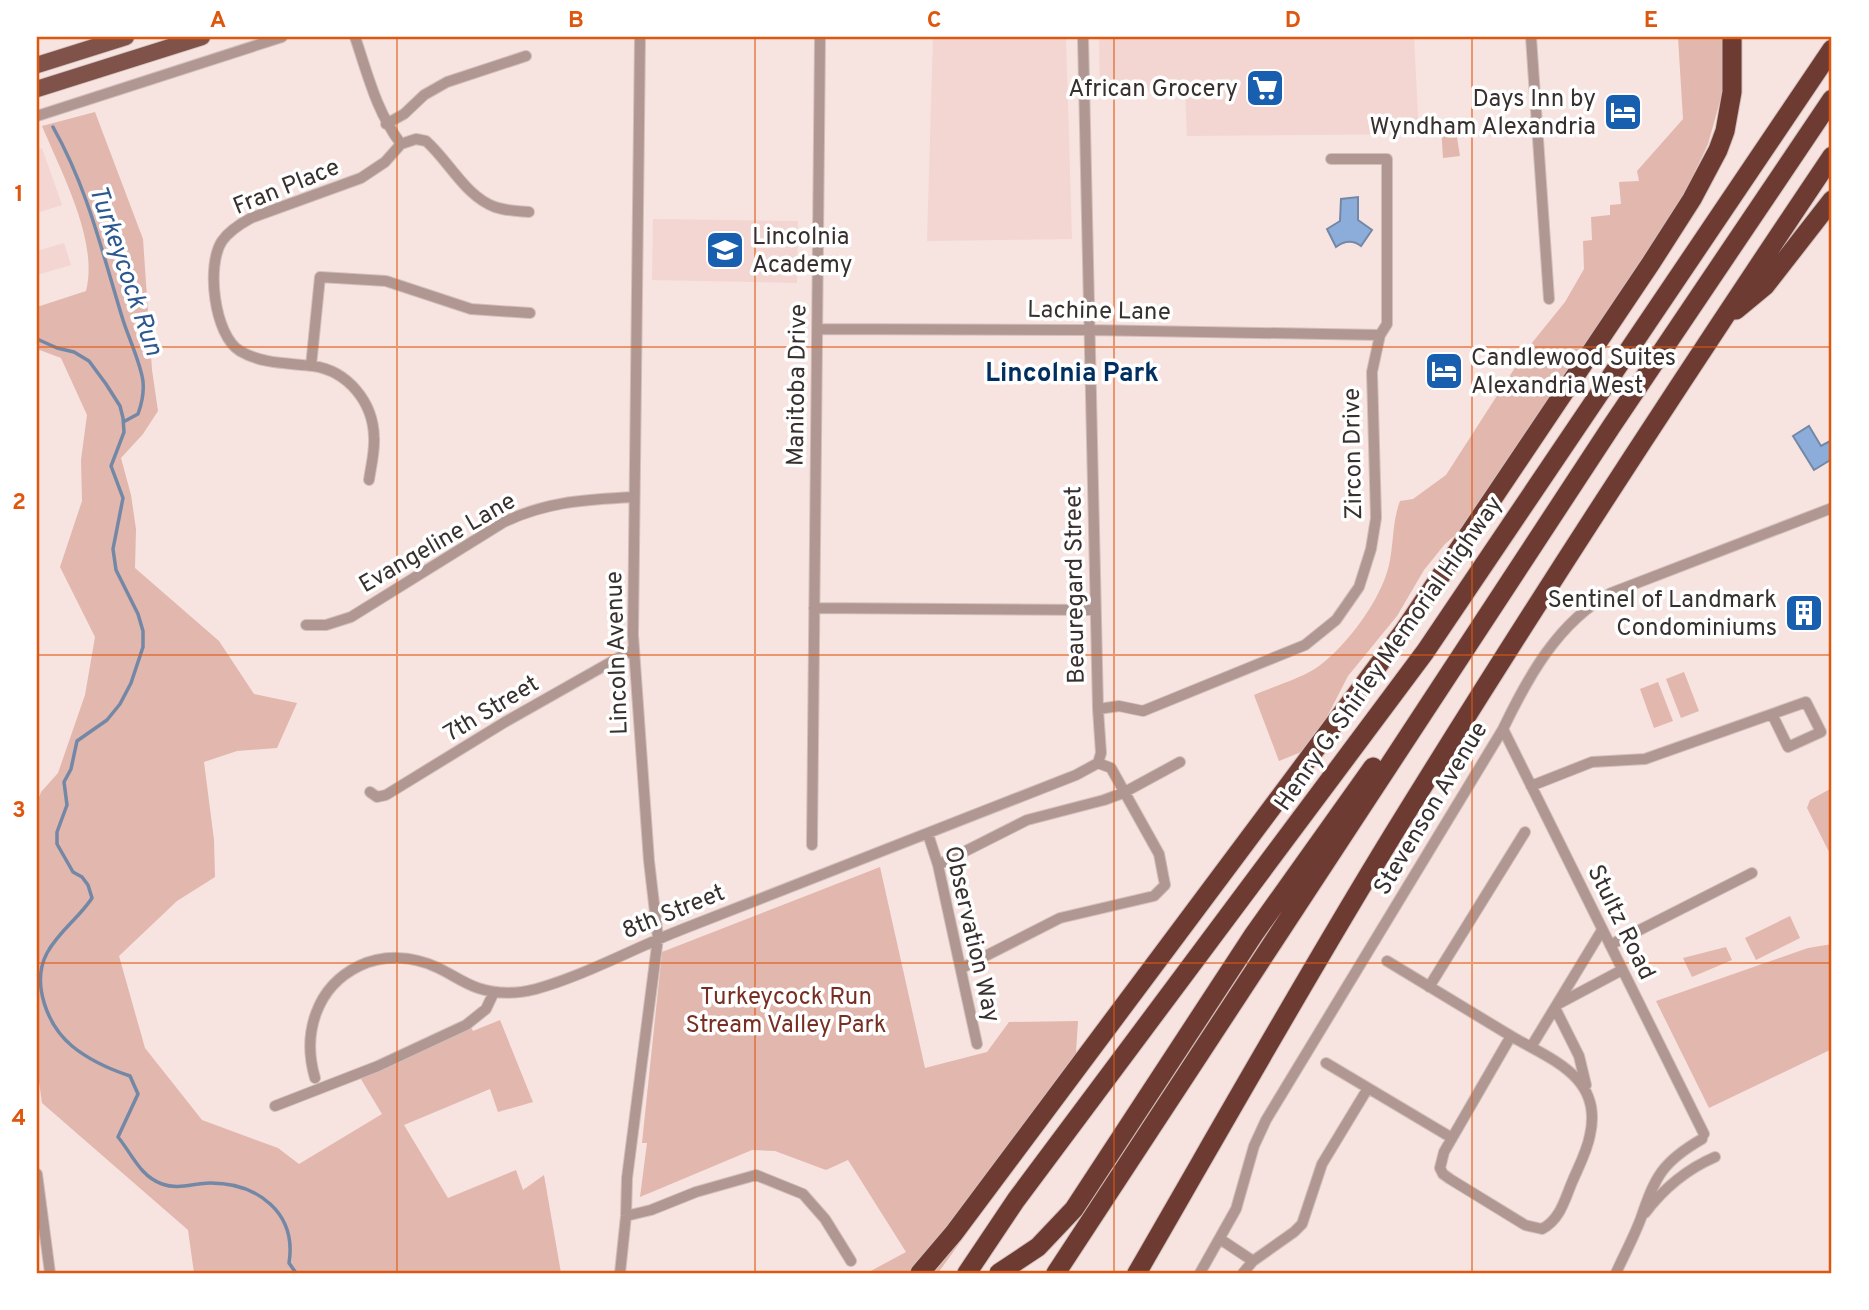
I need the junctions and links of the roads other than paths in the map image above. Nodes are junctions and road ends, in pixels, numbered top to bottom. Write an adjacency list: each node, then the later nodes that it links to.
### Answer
1 (126, 37): 12 (main road)
2 (202, 37): 13 (main road)
3 (282, 37): 15 (street)
4 (355, 37): 16 (street)
5 (640, 37): 30 (street, Lincoln Avenue)
6 (820, 37): 25 (street, Manitoba Drive)
7 (1083, 37): 26 (street, Beauregard Street)
8 (1531, 37): 22 (street)
9 (1732, 37): 79 (highway)
10 (1832, 49): 80 (highway, Henry G. Shirley Memorial Highway)
11 (526, 56): 16 (street)
12 (37, 65)
13 (37, 89)
14 (1832, 99): 38 (highway)
15 (37, 116)
16 (386, 124): 17 (street)
17 (401, 144): 21 (street); 28 (street, Fran Place)
18 (1832, 156): 24 (highway)
19 (1331, 159): 27 (street, Zircon Drive)
20 (1832, 200): 24 (highway)
21 (529, 212)
22 (1549, 299)
23 (530, 313): 28 (street)
24 (1717, 327): 67 (highway)
25 (817, 329): 26 (street, Lachine Lane); 32 (street, Manitoba Drive)
26 (1090, 330): 27 (street, Lachine Lane); 33 (street, Beauregard Street)
27 (1380, 335): 36 (street, Zircon Drive)
28 (311, 366): 29 (street, Fran Place)
29 (369, 480)
30 (633, 497): 34 (street, Evangeline Lane); 35 (street, Lincoln Avenue)
31 (1832, 508): 39 (street, Stevenson Avenue)
32 (814, 608): 33 (street); 47 (street, Manitoba Drive)
33 (1096, 610): 36 (street, Beauregard Street)
34 (306, 625)
35 (634, 649): 43 (street, 7th Street); 51 (street, Lincoln Avenue)
36 (1098, 709): 41 (street, Beauregard Street)
37 (1772, 714): 37 (street); 42 (street)
38 (1420, 718): 81 (highway); 82 (highway)
39 (1503, 729): 42 (street, Stultz Road); 74 (street, Stevenson Avenue)
40 (1180, 762): 44 (street)
41 (1098, 764): 44 (street); 46 (street, 8th Street)
42 (1531, 786): 50 (street, Stultz Road)
43 (370, 792)
44 (1123, 793): 48 (street); 54 (street)
45 (1525, 832): 56 (street)
46 (928, 834): 48 (street, Observation Way); 51 (street, 8th Street)
47 (812, 845)
48 (938, 865): 54 (street, Observation Way)
49 (1752, 873): 52 (street)
50 (1602, 930): 52 (street, Stultz Road); 58 (street)
51 (658, 938): 57 (street, 8th Street); 72 (street, Lincoln Avenue)
52 (1610, 945): 55 (street, Stultz Road)
53 (1387, 961): 56 (street)
54 (961, 968): 60 (street, Observation Way)
55 (1622, 970): 58 (street); 73 (street, Stultz Road)
56 (1429, 987): 59 (street)
57 (494, 992): 63 (street); 66 (street)
58 (1556, 1006): 61 (street); 65 (street)
59 (1511, 1036): 61 (street); 68 (street)
60 (977, 1044)
61 (1531, 1048): 65 (street)
62 (1326, 1063): 64 (street)
63 (315, 1078)
64 (1368, 1088): 68 (street); 76 (street)
65 (1587, 1091): 68 (street)
66 (275, 1107)
67 (1220, 1129): 83 (highway); 84 (highway)
68 (1452, 1139)
69 (1715, 1157): 73 (street)
70 (37, 1174): 71 (street)
71 (38, 1199): 78 (street)
72 (626, 1216): 75 (street); 77 (street, Lincoln Avenue)
73 (1641, 1218): 87 (street)
74 (1220, 1238): 76 (street); 85 (street, Stevenson Avenue)
75 (851, 1261)
76 (1253, 1261): 86 (street)
77 (623, 1271)
78 (50, 1273)
79 (919, 1273)
80 (967, 1273)
81 (999, 1273)
82 (1056, 1273)
83 (1138, 1273)
84 (1148, 1273)
85 (1200, 1273)
86 (1243, 1273)
87 (1616, 1273)

